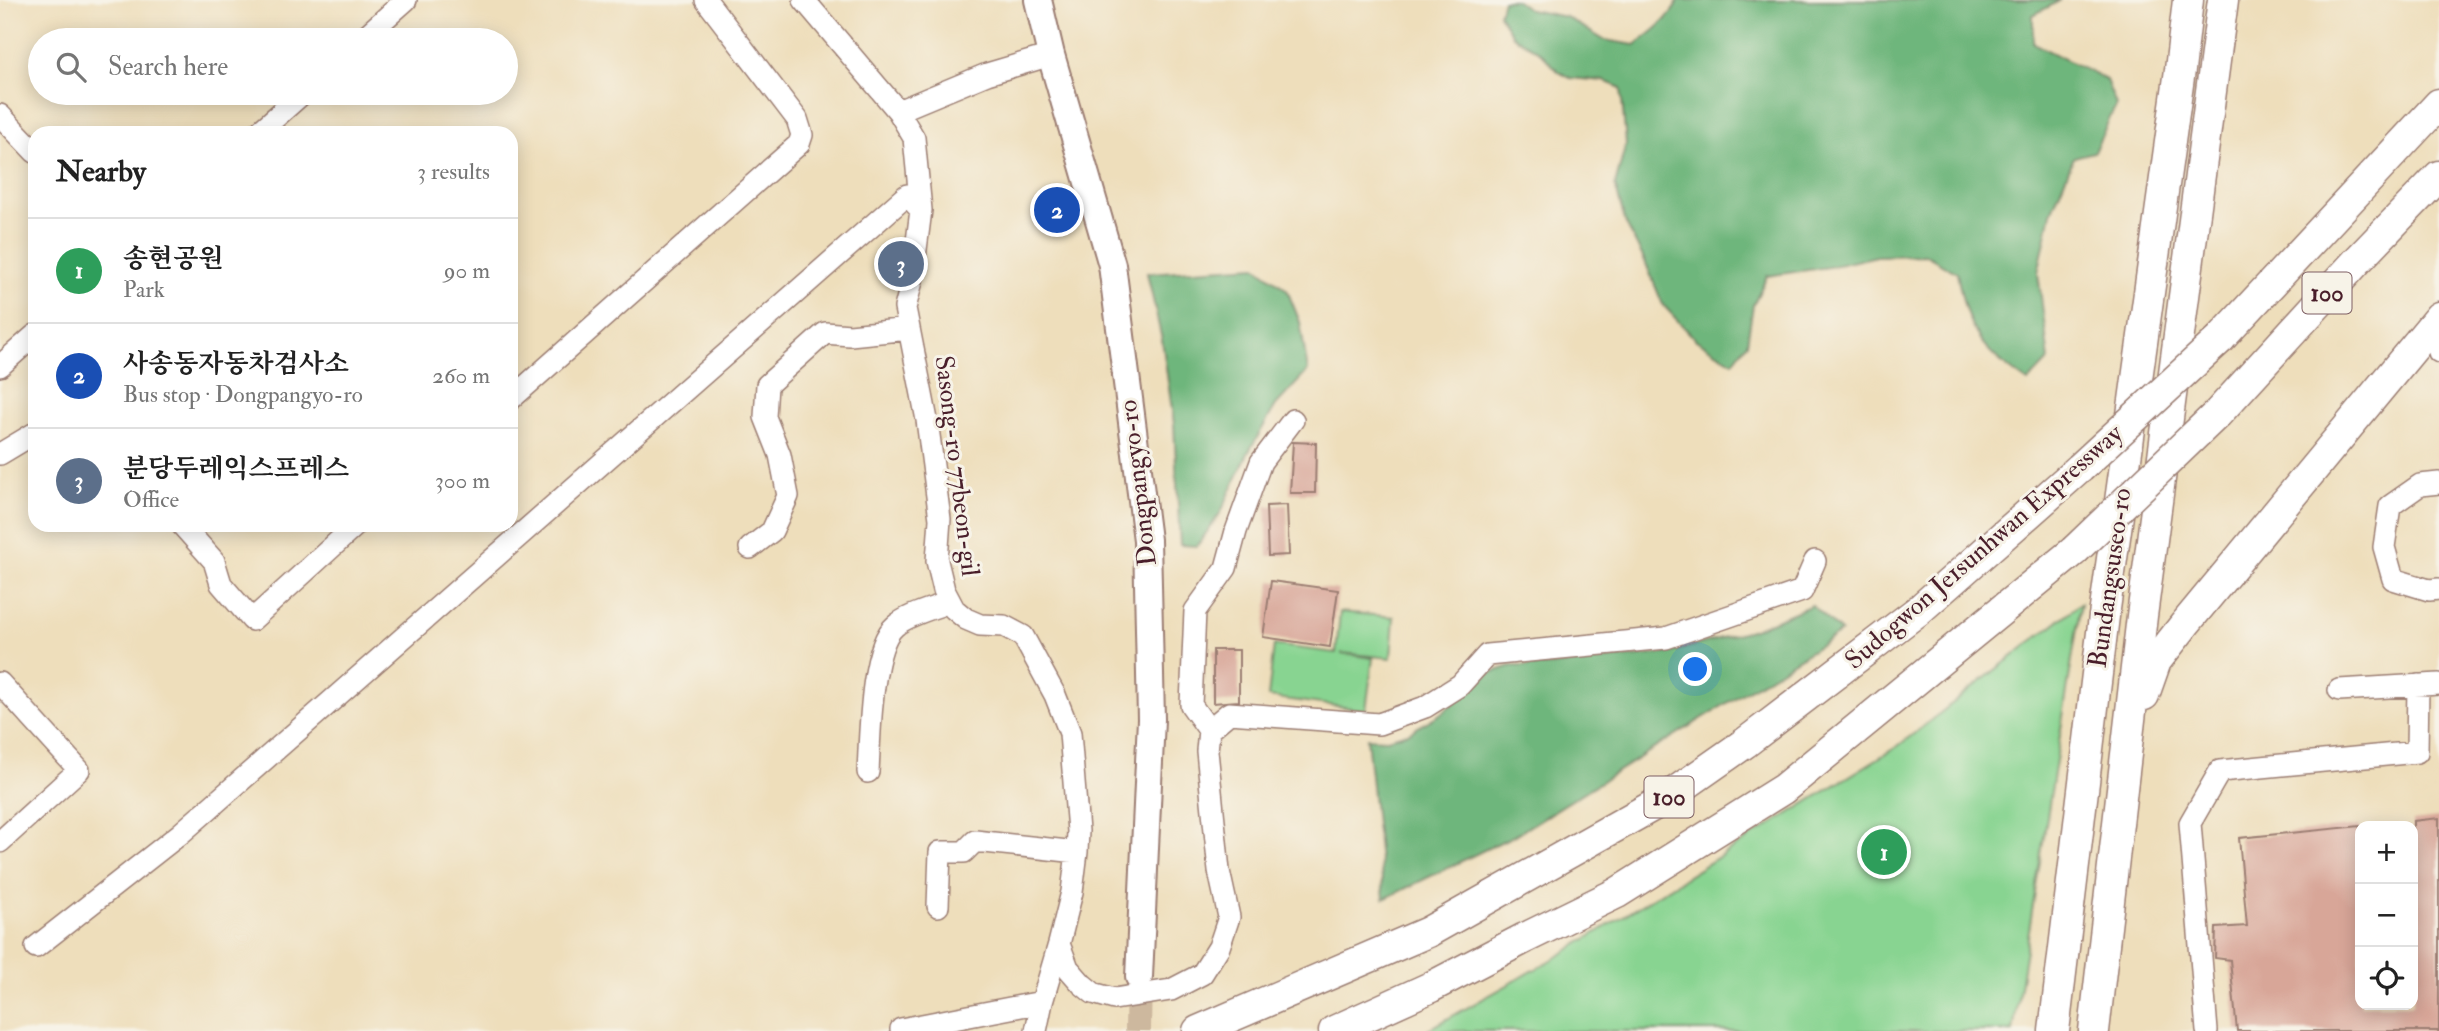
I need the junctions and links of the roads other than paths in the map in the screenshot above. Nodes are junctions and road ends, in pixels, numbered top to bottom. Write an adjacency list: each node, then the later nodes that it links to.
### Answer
1 (406, 0): 7 (street)
2 (706, 0): 22 (street)
3 (804, 0): 11 (street, Sasong-ro 77beon-gil)
4 (1038, 0): 8 (main road, Dongpangyo-ro)
5 (2188, 0): 50 (highway, Bundangsuseo-ro)
6 (2224, 0): 37 (highway, Bundangsuseo-ro)
7 (374, 28)
8 (1051, 55): 11 (street); 44 (main road, Dongpangyo-ro)
9 (2439, 104): 48 (highway, Sudogwon Je1sunhwan Expressway / 100, bridge)
10 (290, 105): 13 (street)
11 (898, 111): 16 (street, Sasong-ro 77beon-gil)
12 (0, 116): 14 (street)
13 (266, 126)
14 (28, 145)
15 (2439, 176): 49 (highway, Sudogwon Je1sunhwan Expressway / 100, bridge)
16 (921, 210): 18 (street, Sasong-ro 77beon-gil); 43 (street)
17 (2437, 319): 20 (street); 37 (highway)
18 (909, 329): 29 (street); 32 (street, Sasong-ro 77beon-gil)
19 (28, 341): 21 (street)
20 (2439, 352)
21 (0, 366)
22 (518, 393)
23 (1293, 420): 36 (street)
24 (28, 437): 25 (street)
25 (0, 454)
26 (2439, 483): 31 (street)
27 (188, 532): 28 (street)
28 (348, 532)
29 (750, 548)
30 (1815, 561): 36 (street)
31 (2439, 589)
32 (949, 602): 38 (street, Sasong-ro 77beon-gil); 40 (street, Sasong-ro 77beon-gil)
33 (0, 683): 39 (street)
34 (2429, 685): 35 (street); 52 (street)
35 (2339, 690)
36 (1209, 730): 42 (street)
37 (2127, 742): 51 (highway, Bundangsuseo-ro)
38 (868, 772)
39 (0, 842)
40 (1077, 852): 41 (street); 42 (street, Sasong-ro 77beon-gil)
41 (938, 906)
42 (1059, 944): 45 (street, Sasong-ro 77beon-gil)
43 (36, 947)
44 (1139, 977)
45 (1042, 1002): 46 (street); 47 (street, Sasong-ro 77beon-gil)
46 (901, 1029)
47 (1036, 1031)
48 (1198, 1031)
49 (1334, 1031)
50 (2054, 1031)
51 (2094, 1031)
52 (2207, 1031)

